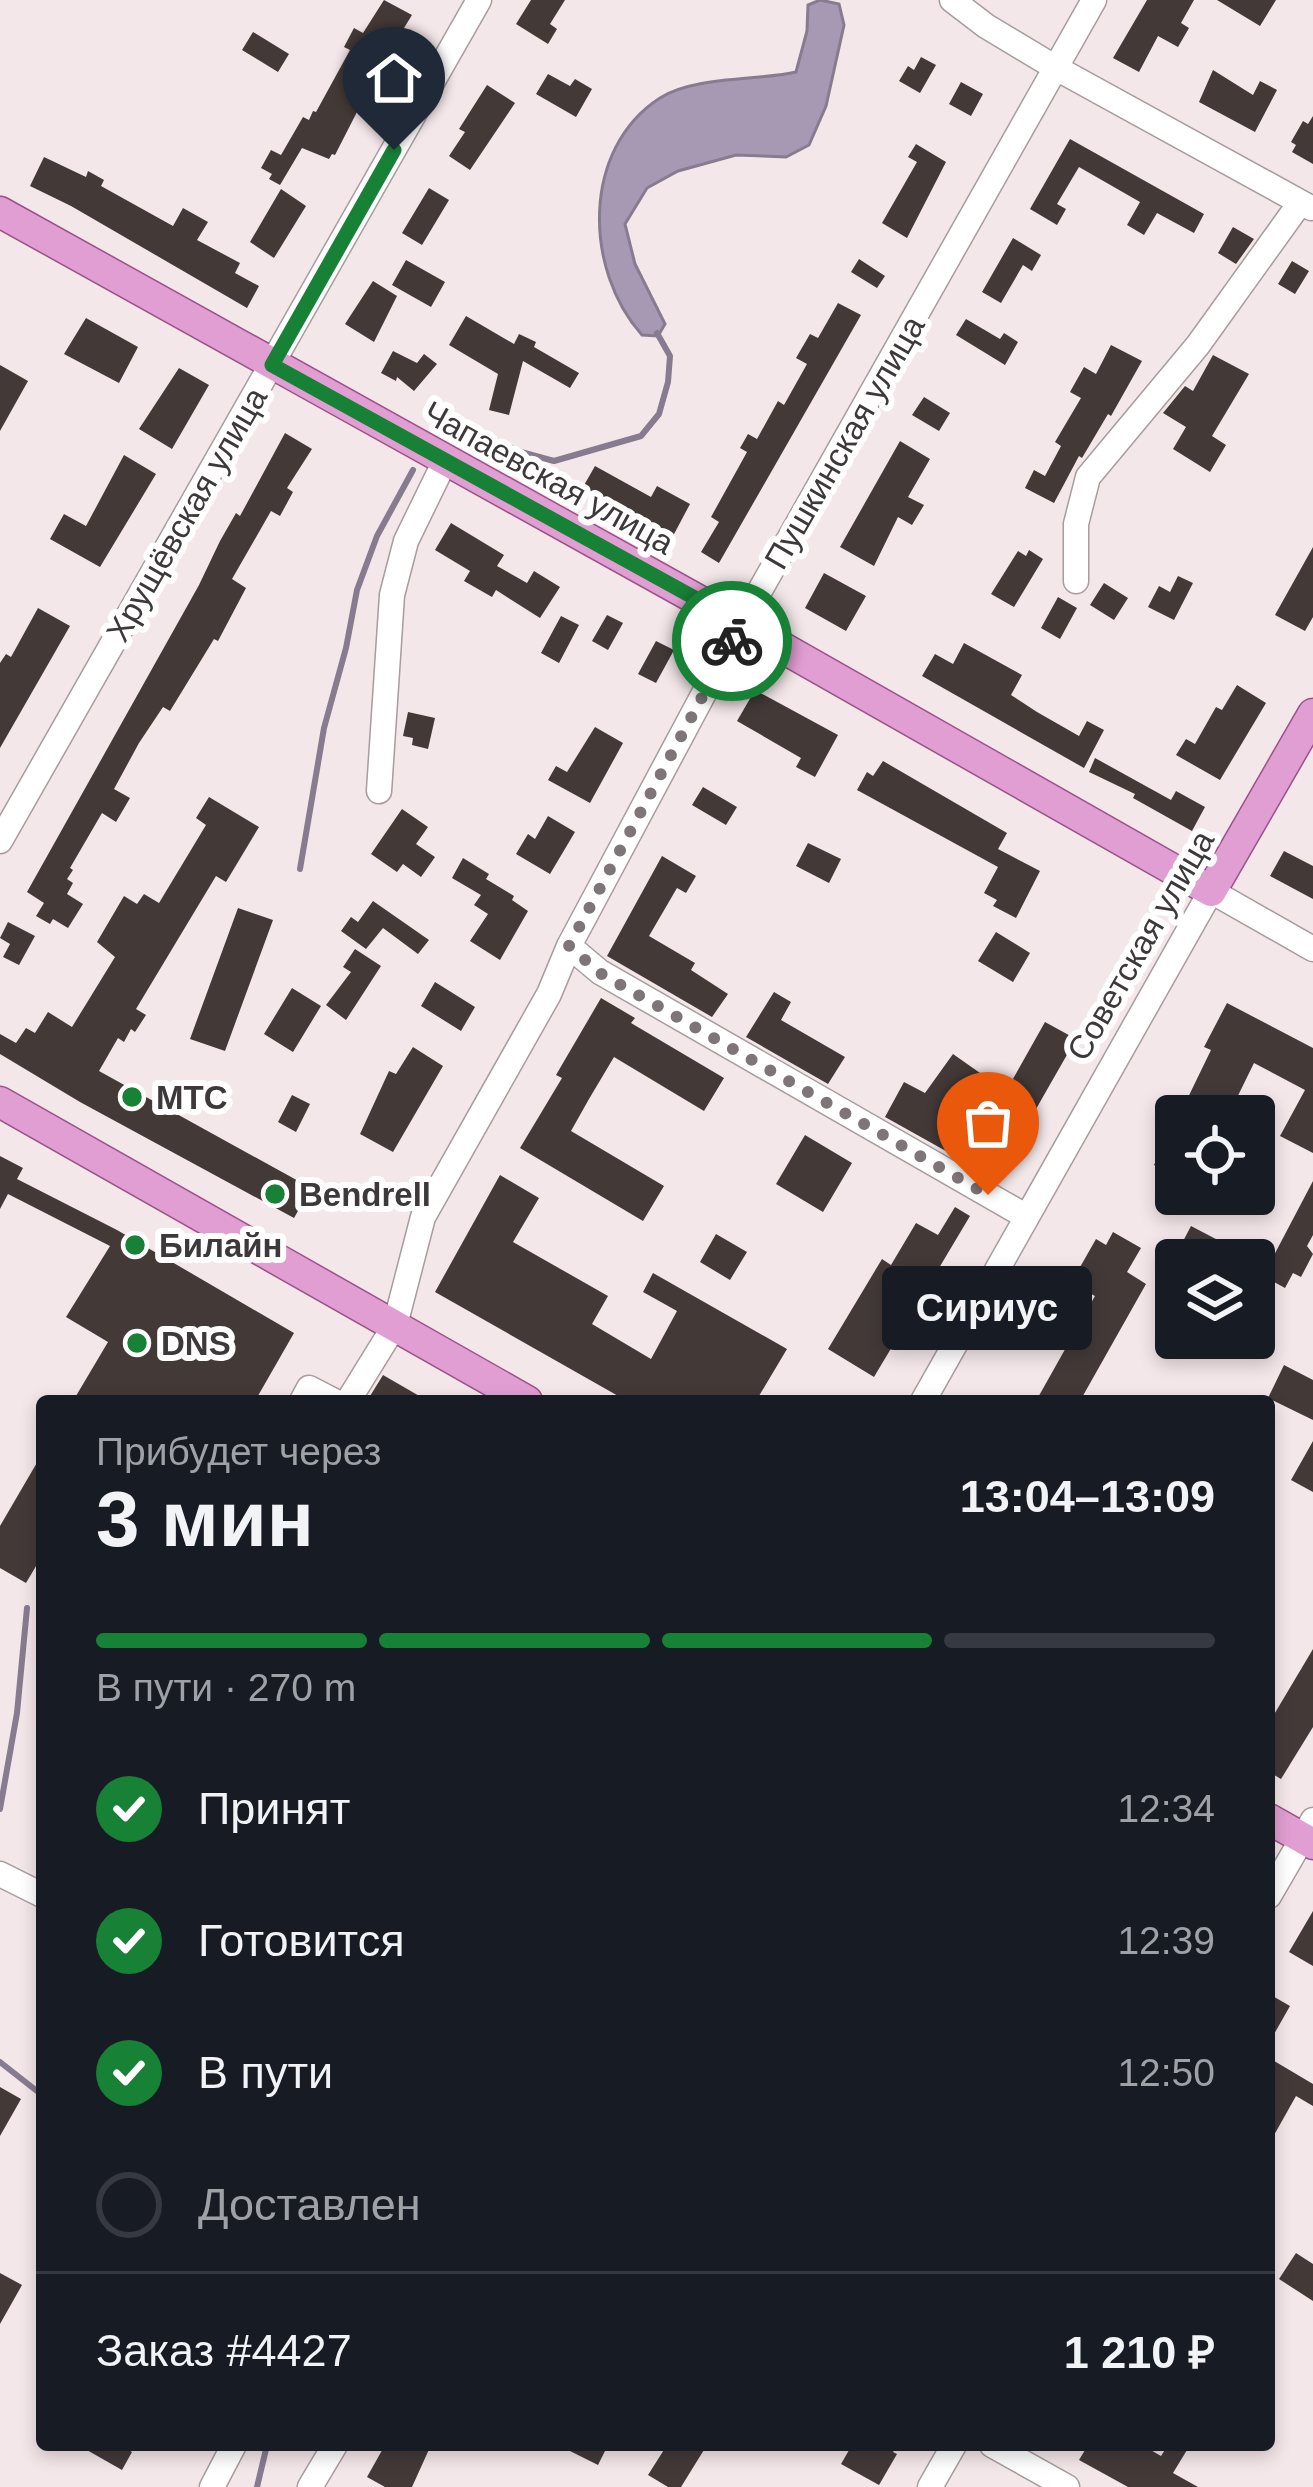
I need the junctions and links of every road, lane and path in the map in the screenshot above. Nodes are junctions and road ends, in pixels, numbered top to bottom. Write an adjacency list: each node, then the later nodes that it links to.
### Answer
1 (479, 0): 7 (street, Хрущёвская улица)
2 (952, 0): 4 (street)
3 (1094, 0): 4 (street, Пушкинская улица)
4 (1056, 68): 5 (street); 10 (street, Пушкинская улица)
5 (1307, 206): 9 (street)
6 (0, 212): 7 (main road, Чапаевская улица)
7 (272, 365): 8 (main road, Чапаевская улица); 13 (street, Хрущёвская улица)
8 (445, 461): 10 (main road, Чапаевская улица); 12 (street)
9 (1076, 581)
10 (742, 624): 14 (main road, Чапаевская улица); 15 (street, Пушкинская улица)
11 (1313, 713): 14 (main road, Советская улица)
12 (379, 791)
13 (0, 841)
14 (1211, 891): 16 (street, Чапаевская улица); 18 (street, Советская улица)
15 (569, 946): 18 (street); 19 (street, Пушкинская улица)
16 (1313, 949)
17 (0, 1102): 19 (main road)
18 (1027, 1217): 22 (street, Советская улица)
19 (395, 1325): 20 (street, Пушкинская улица); 21 (main road)
20 (352, 1395)
21 (517, 1395)
22 (926, 1395)
23 (1275, 1822): 24 (main road)
24 (1310, 1834): 27 (street)
25 (0, 1874): 26 (street)
26 (36, 1887)
27 (1275, 1887)
28 (231, 2451): 32 (street)
29 (331, 2451): 33 (street)
30 (951, 2451): 34 (street)
31 (1003, 2451): 35 (street)
32 (212, 2487)
33 (310, 2487)
34 (930, 2487)
35 (1067, 2487)

